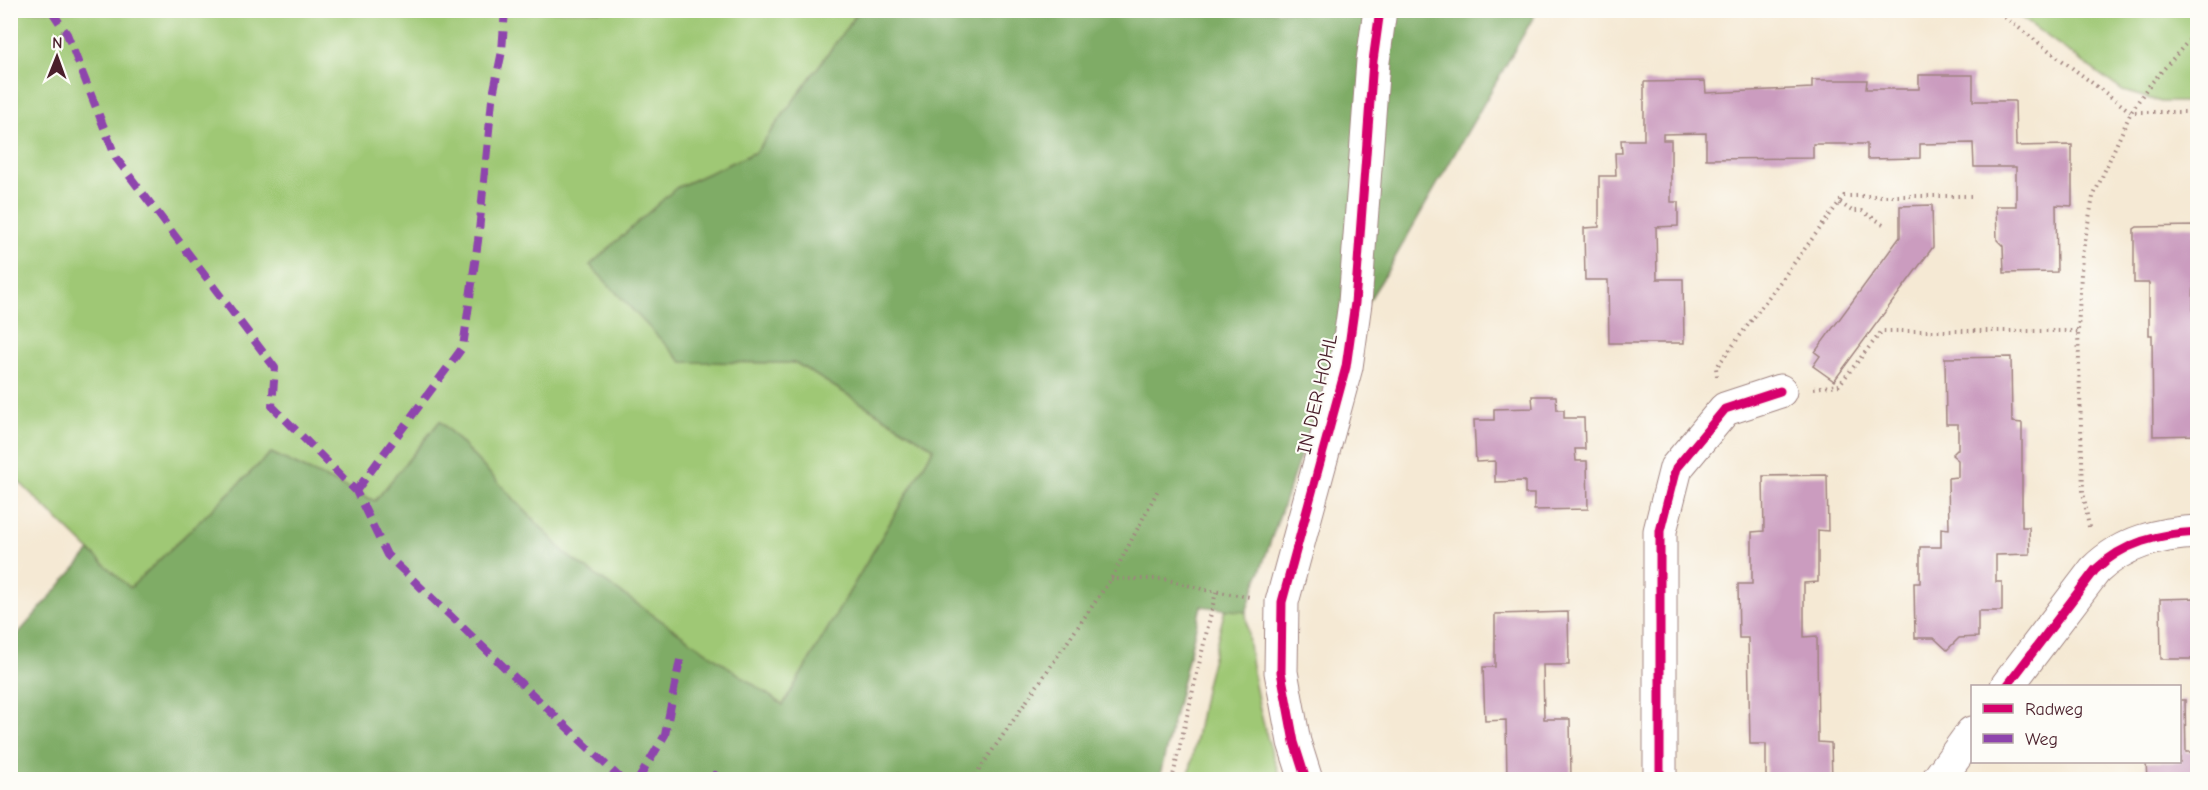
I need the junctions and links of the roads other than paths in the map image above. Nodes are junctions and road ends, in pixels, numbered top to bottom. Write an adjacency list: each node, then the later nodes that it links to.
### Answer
1 (1380, 10): 6 (street, IN DER HOHL)
2 (1780, 391): 7 (street)
3 (2198, 532): 4 (street)
4 (2009, 685)
5 (1971, 734): 8 (street)
6 (1306, 780)
7 (1660, 780)
8 (1938, 780)

